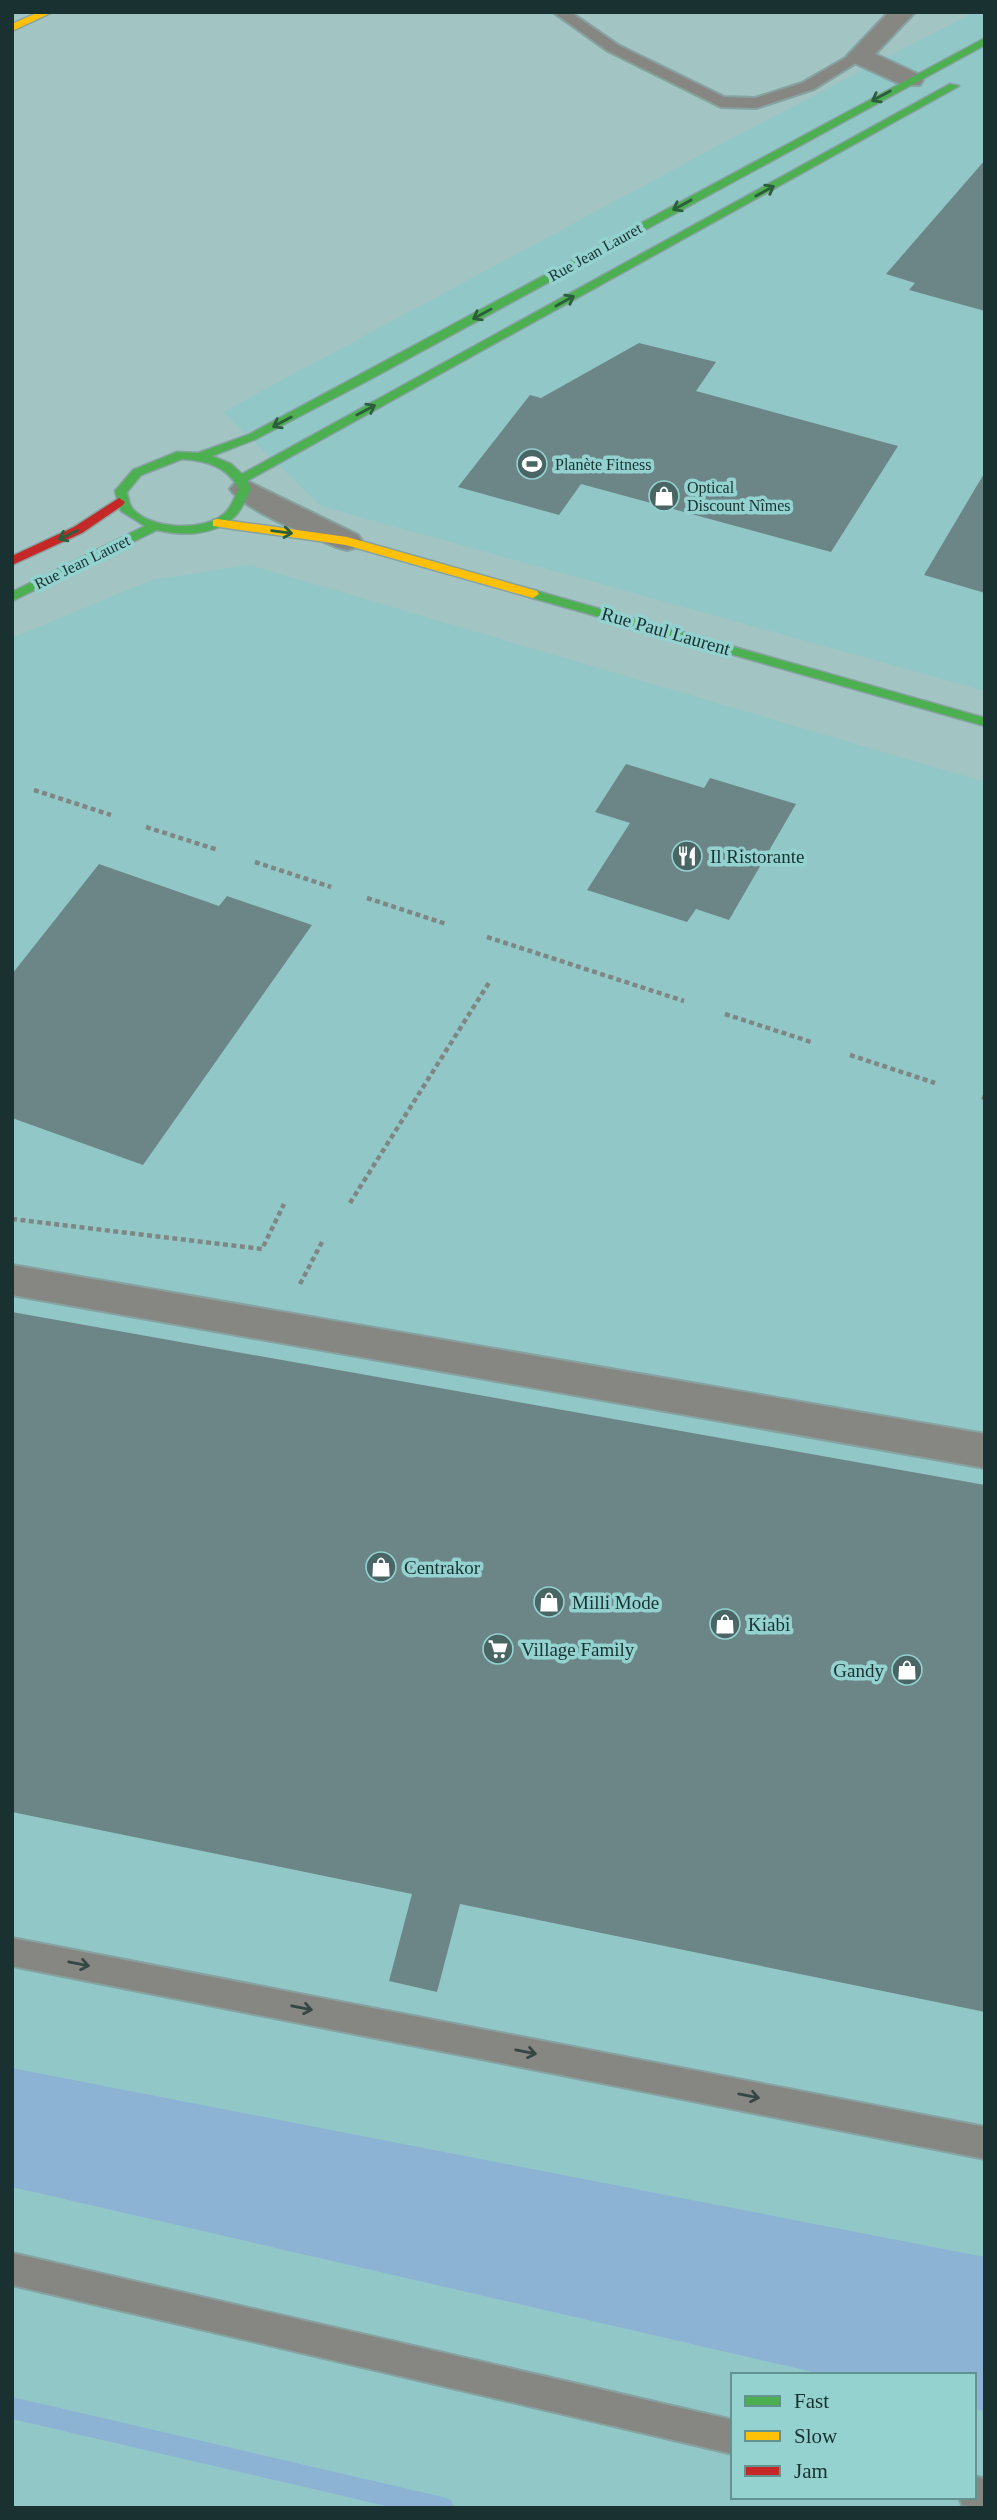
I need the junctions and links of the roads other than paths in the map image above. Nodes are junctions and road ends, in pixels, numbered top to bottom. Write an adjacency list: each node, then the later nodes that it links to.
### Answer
1 (48, 12): 4 (main road)
2 (560, 12): 6 (lane)
3 (903, 12): 6 (street)
4 (12, 28)
5 (985, 41): 7 (main road, Rue Jean Lauret)
6 (859, 56): 7 (street)
7 (911, 80): 9 (main road, Rue Jean Lauret, one-way to 9)
8 (963, 80): 10 (main road, Rue Jean Lauret, one-way to 8)
9 (202, 457): 10 (main road); 11 (main road)
10 (244, 484): 12 (main road); 14 (street, Rue Paul Laurent)
11 (119, 502): 13 (main road); 15 (main road, Rue Jean Lauret, one-way to 15)
12 (217, 523): 13 (main road); 14 (main road, Rue Paul Laurent, one-way to 14)
13 (152, 528): 16 (main road, Rue Jean Lauret)
14 (347, 541): 17 (main road, Rue Paul Laurent)
15 (12, 561)
16 (12, 597)
17 (985, 722)
18 (12, 1280): 19 (street)
19 (985, 1451)
20 (12, 1952): 21 (lane, one-way to 21)
21 (985, 2143)
22 (12, 2269): 23 (lane)
23 (731, 2437)

